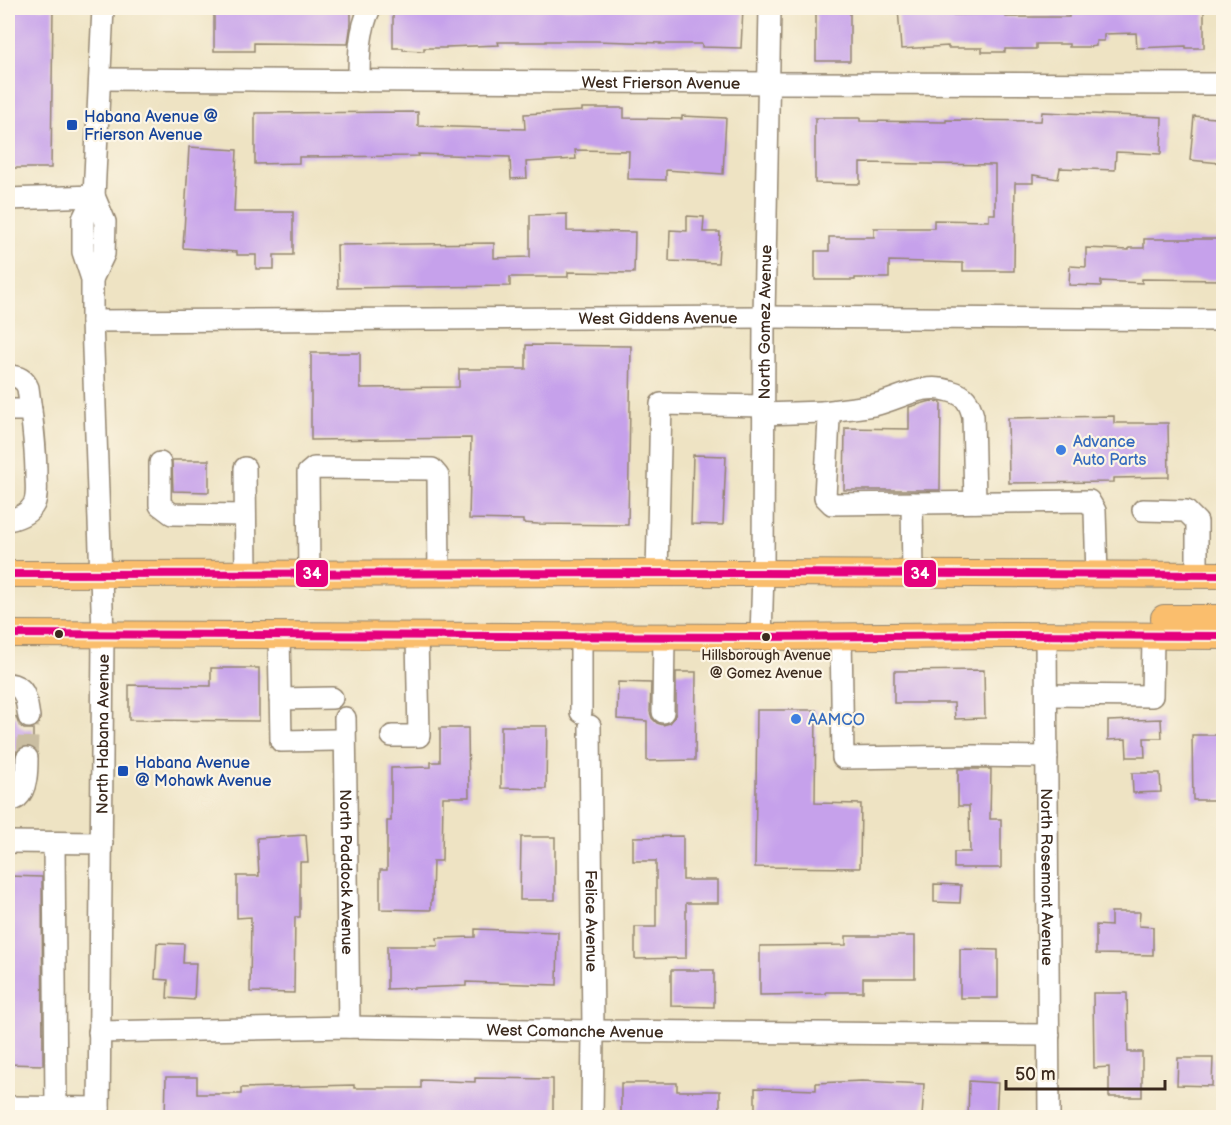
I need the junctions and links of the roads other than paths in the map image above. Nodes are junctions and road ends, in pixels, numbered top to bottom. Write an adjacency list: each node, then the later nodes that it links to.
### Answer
1 (103, 8): 4 (street, North Habana Avenue)
2 (370, 8): 5 (street)
3 (770, 8): 6 (street, North Gomez Avenue)
4 (100, 79): 5 (street, West Frierson Avenue); 8 (street, North Habana Avenue)
5 (358, 81): 6 (street, West Frierson Avenue)
6 (769, 83): 7 (street, West Frierson Avenue); 10 (street, North Gomez Avenue)
7 (1224, 84)
8 (94, 196): 9 (street); 12 (street, North Habana Avenue)
9 (8, 200)
10 (764, 317): 11 (street, West Giddens Avenue); 12 (street, West Giddens Avenue); 16 (street, North Gomez Avenue)
11 (1224, 320)
12 (92, 321): 28 (street, North Habana Avenue)
13 (8, 376): 15 (street)
14 (8, 410): 15 (street)
15 (31, 410): 24 (street)
16 (764, 410): 17 (street); 26 (street); 27 (street, North Gomez Avenue)
17 (823, 412): 20 (street); 21 (street)
18 (160, 464): 23 (street)
19 (245, 468): 23 (street)
20 (975, 502): 21 (street); 33 (street)
21 (912, 503): 32 (street)
22 (1143, 510): 34 (street)
23 (245, 515): 29 (street)
24 (8, 520)
25 (8, 573): 28 (main road)
26 (657, 573): 27 (main road); 31 (main road)
27 (762, 573): 32 (main road); 47 (street, North Gomez Avenue)
28 (101, 574): 29 (main road); 38 (street, North Habana Avenue)
29 (246, 574): 30 (main road)
30 (309, 574): 31 (main road); 31 (street)
31 (439, 574)
32 (913, 574): 33 (main road)
33 (1097, 575): 34 (main road)
34 (1197, 575): 35 (main road)
35 (1224, 575)
36 (1224, 618): 40 (main road)
37 (8, 634): 38 (main road)
38 (103, 635): 39 (main road); 62 (street, North Habana Avenue)
39 (279, 635): 41 (main road); 51 (street)
40 (1046, 635): 44 (main road); 45 (main road); 49 (street, North Rosemont Avenue)
41 (417, 636): 42 (main road); 55 (street)
42 (581, 636): 43 (main road); 64 (street, Felice Avenue)
43 (664, 636): 47 (main road); 52 (street)
44 (841, 636): 47 (main road); 57 (street)
45 (1153, 636): 46 (main road); 49 (street)
46 (1224, 636)
47 (761, 637)
48 (8, 684): 53 (street)
49 (1047, 695): 57 (street, North Rosemont Avenue)
50 (332, 698): 51 (street)
51 (280, 699): 56 (street)
52 (663, 712)
53 (29, 717)
54 (345, 718): 63 (street, North Paddock Avenue)
55 (392, 736)
56 (335, 740)
57 (1047, 757): 66 (street, North Rosemont Avenue)
58 (27, 758): 59 (street)
59 (8, 801)
60 (8, 842): 61 (street)
61 (54, 843): 62 (street); 68 (street)
62 (102, 843): 65 (street, North Habana Avenue)
63 (348, 1028): 64 (street, West Comanche Avenue); 65 (street, West Comanche Avenue)
64 (593, 1031): 66 (street, West Comanche Avenue); 70 (street, Felice Avenue)
65 (99, 1032): 69 (street, North Habana Avenue)
66 (1049, 1035): 71 (street, North Rosemont Avenue)
67 (8, 1107): 68 (street)
68 (56, 1108): 69 (street)
69 (99, 1113)
70 (592, 1118)
71 (1049, 1118)

